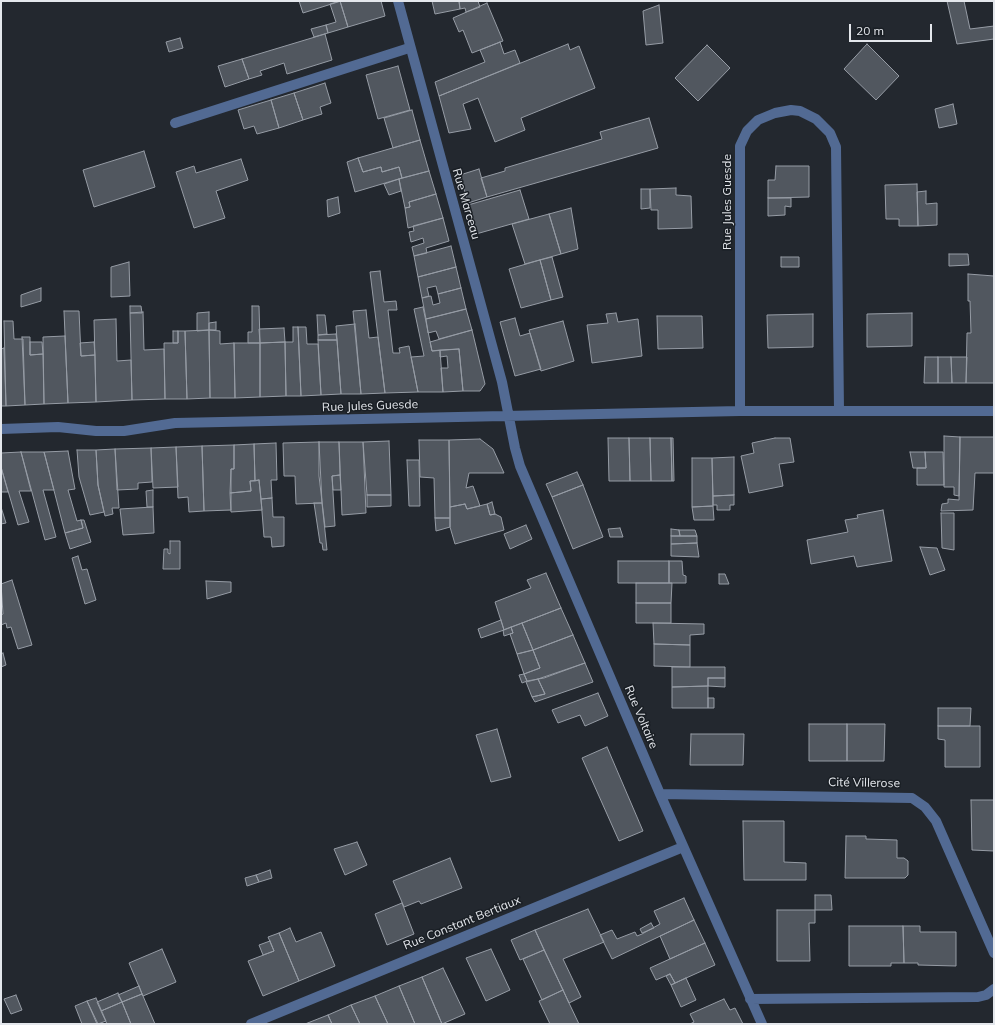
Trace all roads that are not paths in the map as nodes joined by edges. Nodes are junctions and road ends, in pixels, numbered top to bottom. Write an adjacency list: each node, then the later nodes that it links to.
1 (398, 1): 2 (street, Rue Marceau)
2 (409, 48): 3 (street); 7 (street, Rue Marceau)
3 (175, 124)
4 (839, 410): 5 (street, Rue Jules Guesde); 5 (street, Rue Jules Guesde); 6 (street, Rue Jules Guesde)
5 (740, 411): 7 (street, Rue Jules Guesde)
6 (994, 412)
7 (508, 415): 8 (street, Rue Jules Guesde); 9 (street, Rue Voltaire)
8 (1, 429)
9 (660, 794): 10 (street, Rue Voltaire); 11 (street, Cité Villerose)
10 (683, 847): 13 (street, Rue Voltaire); 14 (street, Rue Constant Bertiaux)
11 (994, 954)
12 (994, 989): 13 (street)
13 (750, 999): 15 (street, Rue Voltaire)
14 (251, 1024)
15 (762, 1024)

